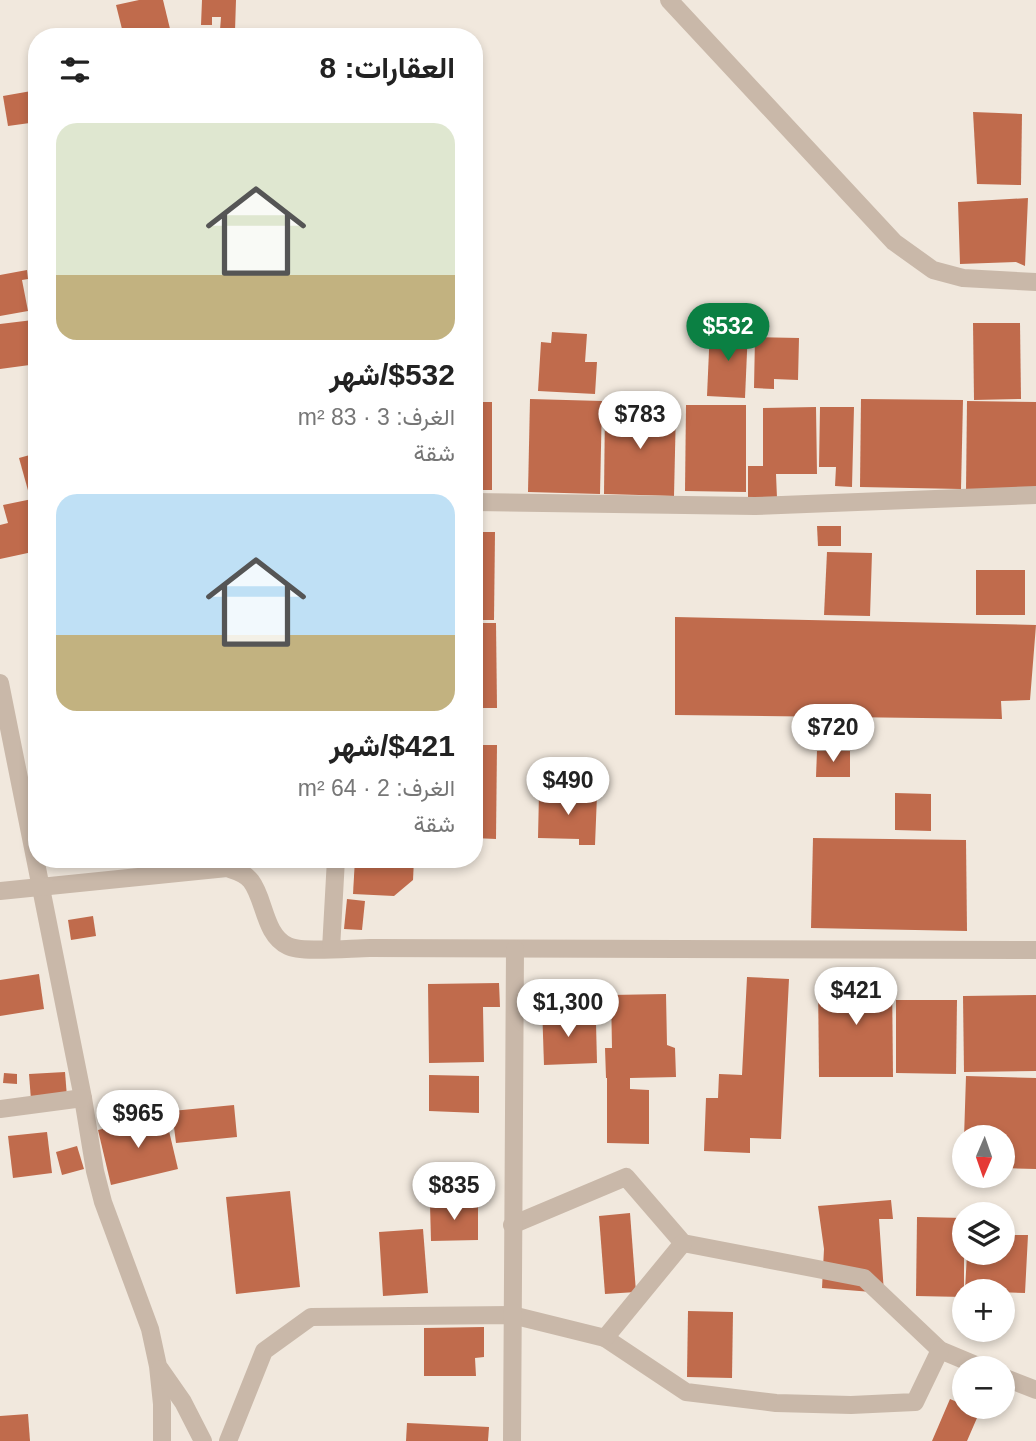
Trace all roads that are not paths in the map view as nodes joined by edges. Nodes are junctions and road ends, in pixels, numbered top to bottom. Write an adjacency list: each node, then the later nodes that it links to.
1 (669, 0): 2 (street)
2 (1036, 282)
3 (1036, 495): 4 (street)
4 (483, 502)
5 (0, 683): 6 (street)
6 (28, 825)
7 (36, 868): 9 (street)
8 (336, 868): 11 (street)
9 (40, 886): 10 (street); 11 (street); 14 (street)
10 (0, 891)
11 (331, 949): 12 (street)
12 (515, 949): 13 (street); 16 (street)
13 (1036, 950)
14 (83, 1098): 15 (street); 22 (street)
15 (0, 1110)
16 (512, 1225): 17 (street); 18 (street)
17 (683, 1243): 19 (street); 20 (street)
18 (512, 1315): 19 (street); 27 (street); 28 (street)
19 (605, 1338): 20 (street)
20 (940, 1350): 21 (street)
21 (954, 1356)
22 (158, 1366): 25 (street); 26 (street)
23 (1015, 1382): 24 (street)
24 (1036, 1390)
25 (162, 1441)
26 (203, 1441)
27 (228, 1441)
28 (512, 1441)

